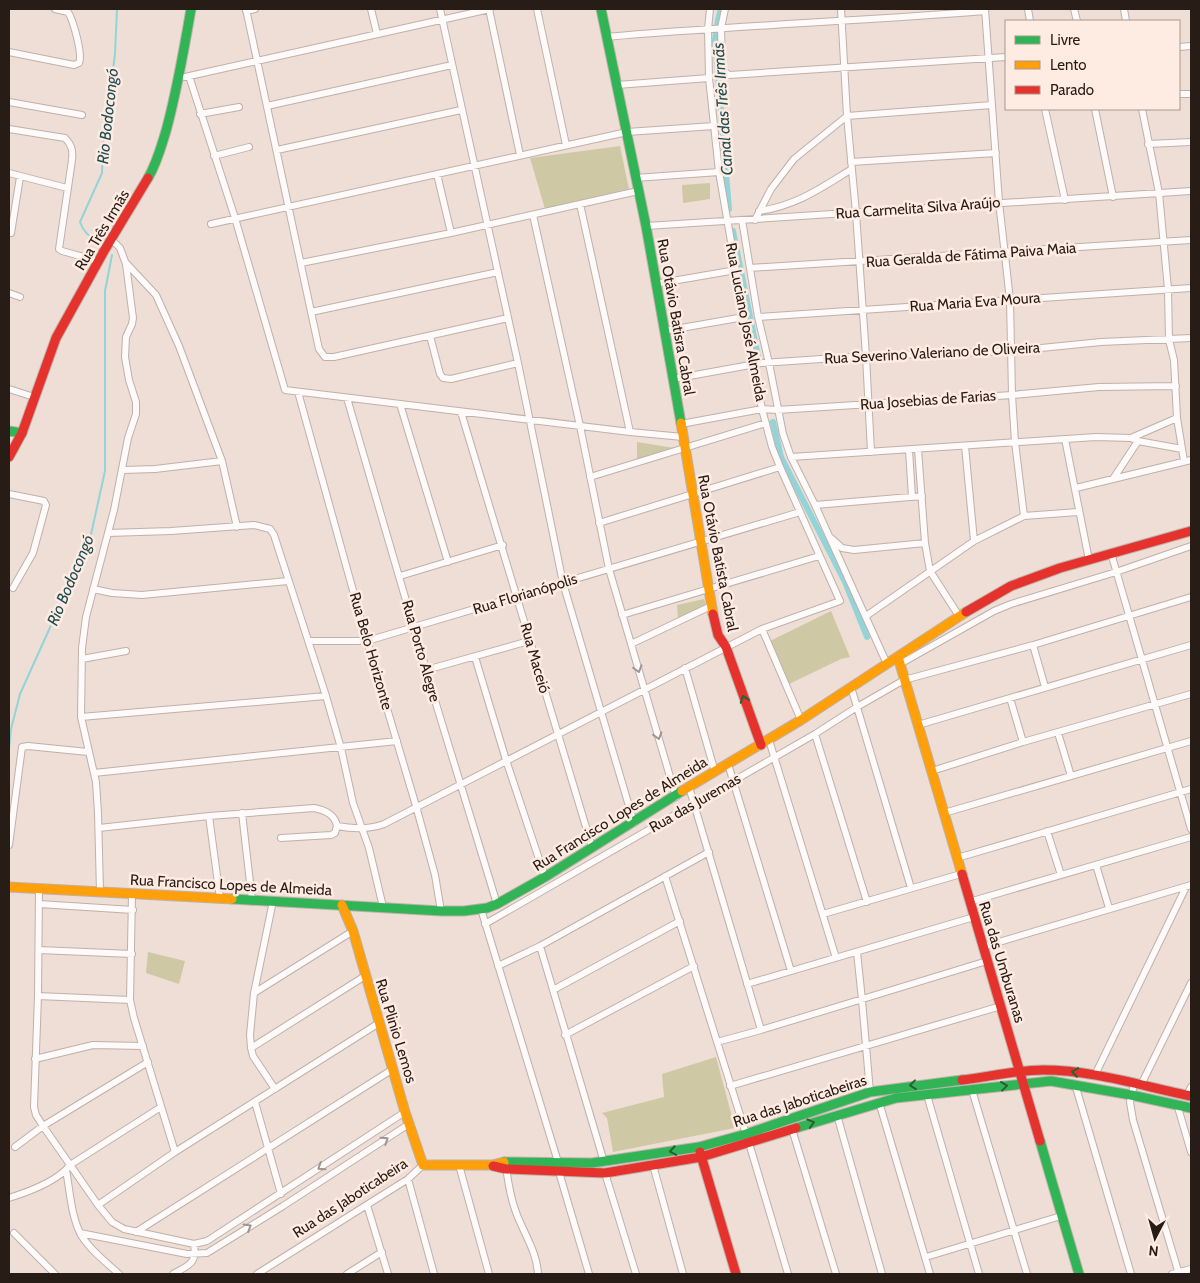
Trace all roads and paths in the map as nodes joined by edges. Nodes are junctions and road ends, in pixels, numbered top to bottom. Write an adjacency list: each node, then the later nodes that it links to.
1 (58, 9): 20 (street)
2 (191, 9): 27 (street, Rua Três Irmãs)
3 (255, 9): 12 (street)
4 (371, 9): 18 (street)
5 (440, 9): 14 (street)
6 (489, 9): 14 (street); 50 (street)
7 (537, 9): 46 (street)
8 (601, 9): 19 (street)
9 (710, 9): 17 (street, Rua Luciano José Almeida)
10 (725, 9): 16 (street)
11 (841, 9): 15 (street)
12 (246, 10): 23 (street)
13 (985, 10): 15 (street); 22 (street)
14 (442, 19): 18 (street); 24 (street)
15 (842, 21): 16 (street); 25 (street)
16 (721, 28): 17 (street); 25 (street)
17 (708, 29): 19 (street); 28 (street, Rua Luciano José Almeida)
18 (377, 34): 23 (street)
19 (606, 37): 29 (street)
20 (9, 52)
21 (1005, 57): 22 (street)
22 (988, 58): 25 (street); 31 (street)
23 (257, 60): 26 (street); 32 (street)
24 (452, 65): 32 (street); 34 (street)
25 (845, 68): 40 (street)
26 (189, 76): 27 (street); 38 (street)
27 (178, 78): 80 (street, Rua Três Irmãs)
28 (709, 78): 29 (street); 41 (street, Rua Luciano José Almeida)
29 (616, 86): 43 (street)
30 (9, 102): 39 (street)
31 (992, 105): 40 (street); 49 (street)
32 (267, 106): 48 (street)
33 (239, 107): 38 (street)
34 (461, 110): 48 (street); 52 (street)
35 (1045, 110): 64 (street)
36 (1095, 110): 63 (street)
37 (1142, 110): 45 (street)
38 (200, 114): 51 (street)
39 (82, 115)
40 (847, 116): 53 (street); 68 (street)
41 (714, 126): 43 (street); 54 (street, Rua Luciano José Almeida)
42 (9, 129): 59 (street)
43 (627, 132): 46 (street); 58 (street)
44 (1191, 142): 45 (street)
45 (1148, 144): 62 (street)
46 (566, 145): 50 (street)
47 (249, 147): 51 (street)
48 (277, 150): 67 (street)
49 (996, 153): 53 (street); 65 (street)
50 (520, 154): 52 (street)
51 (214, 156): 71 (street)
52 (473, 166): 56 (street); 76 (street)
53 (852, 166): 68 (street); 69 (street)
54 (719, 172): 58 (street); 74 (street, Rua Luciano José Almeida)
55 (9, 174): 57 (street)
56 (437, 174): 67 (street); 78 (street)
57 (20, 177): 59 (street); 79 (street)
58 (636, 178): 60 (street)
59 (67, 188): 84 (street)
60 (638, 191): 66 (street); 77 (street, Rua Otávio Batisra Cabral)
61 (1191, 191): 62 (street, Rua Carmelita Silva Araújo)
62 (1160, 193): 63 (street, Rua Carmelita Silva Araújo); 82 (street)
63 (1113, 197): 64 (street, Rua Carmelita Silva Araújo)
64 (1064, 200): 65 (street, Rua Carmelita Silva Araújo)
65 (1000, 202): 69 (street, Rua Carmelita Silva Araújo); 83 (street)
66 (580, 204): 70 (street); 129 (street)
67 (289, 205): 71 (street); 86 (street)
68 (759, 211): 73 (street)
69 (856, 213): 73 (street, Rua Carmelita Silva Araújo); 85 (street)
70 (533, 215): 76 (street); 127 (street)
71 (235, 218): 75 (street); 114 (street)
72 (742, 220): 73 (street, Rua Carmelita Silva Araújo); 74 (street, Rua Carmelita Silva Araújo); 88 (street, Rua Luciano José Almeida)
73 (755, 220)
74 (727, 221): 77 (street, Rua Carmelita Silva Araújo); 89 (street, Rua Luciano José Almeida)
75 (211, 224)
76 (486, 224): 78 (street); 90 (street)
77 (646, 226): 91 (street, Rua Otávio Batisra Cabral)
78 (451, 232): 86 (street)
79 (11, 233)
80 (111, 240): 84 (street, Rua Três Irmãs); 87 (street)
81 (1191, 240): 82 (street, Rua Geralda de Fátima Paiva Maia)
82 (1164, 242): 83 (street, Rua Geralda de Fátima Paiva Maia); 93 (street)
83 (1005, 252): 85 (street, Rua Geralda de Fátima Paiva Maia); 96 (street)
84 (98, 261): 116 (street, Rua Três Irmãs)
85 (859, 262): 88 (street, Rua Geralda de Fátima Paiva Maia); 97 (street)
86 (301, 263): 98 (street)
87 (126, 264): 144 (street); 147 (street)
88 (750, 268): 100 (street, Rua Luciano José Almeida)
89 (736, 270): 91 (street); 99 (street, Rua Luciano José Almeida)
90 (498, 272): 98 (street); 101 (street)
91 (655, 284): 102 (street, Rua Otávio Batisra Cabral)
92 (1191, 288): 93 (street, Rua Maria Eva Moura)
93 (1168, 289): 96 (street, Rua Maria Eva Moura); 105 (street)
94 (9, 293): 95 (street)
95 (20, 296)
96 (1010, 300): 97 (street, Rua Maria Eva Moura); 106 (street)
97 (862, 310): 100 (street, Rua Maria Eva Moura); 107 (street)
98 (312, 312): 103 (street)
99 (744, 317): 102 (street); 110 (street, Rua Luciano José Almeida)
100 (758, 317): 108 (street, Rua Luciano José Almeida)
101 (508, 318): 103 (street); 109 (street)
102 (664, 331): 111 (street, Rua Otávio Batisra Cabral)
103 (430, 336): 109 (street)
104 (1191, 338): 105 (street, Rua Severino Valeriano de Oliveira)
105 (1169, 340): 106 (street, Rua Severino Valeriano de Oliveira); 112 (street)
106 (1011, 351): 107 (street, Rua Severino Valeriano de Oliveira); 115 (street)
107 (866, 356): 108 (street, Rua Severino Valeriano de Oliveira); 119 (street)
108 (769, 363): 110 (street, Rua Severino Valeriano de Oliveira); 121 (street, Rua Luciano José Almeida)
109 (518, 364): 124 (street)
110 (754, 364): 111 (street, Rua Severino Valeriano de Oliveira); 120 (street, Rua Luciano José Almeida)
111 (673, 379): 126 (street, Rua Otávio Batisra Cabral)
112 (1176, 386): 115 (street, Rua Josebias de Farias); 123 (street)
113 (9, 389): 116 (street)
114 (298, 392): 117 (street); 194 (street, Rua Belo Horizonte)
115 (1012, 395): 119 (street, Rua Josebias de Farias); 135 (street)
116 (34, 397): 130 (street, Rua Três Irmãs)
117 (347, 398): 118 (street); 176 (street, Rua Porto Alegre)
118 (400, 404): 122 (street); 172 (street)
119 (868, 404): 121 (street, Rua Josebias de Farias); 141 (street)
120 (762, 409): 121 (street, Rua Josebias de Farias); 125 (street, Rua Luciano José Almeida); 126 (street, Rua Josebias de Farias)
121 (777, 410): 142 (street, Rua Luciano José Almeida)
122 (461, 412): 124 (street); 167 (street, Rua Maceió)
123 (1177, 418): 132 (street); 139 (street)
124 (529, 420): 127 (street); 178 (street)
125 (766, 423): 137 (street); 146 (street, Rua Luciano José Almeida)
126 (681, 424): 131 (street, Rua Otávio Batisra Cabral)
127 (580, 426): 129 (street); 148 (street)
128 (9, 431): 130 (street)
129 (630, 432): 131 (street)
130 (22, 434): 143 (street, Rua Três Irmãs)
131 (683, 437): 137 (street, Rua Otávio Batisra Cabral)
132 (1131, 438): 133 (street); 134 (street)
133 (1065, 439): 135 (street); 150 (street)
134 (1138, 441): 139 (street); 149 (street)
135 (1015, 442): 136 (street); 158 (street)
136 (965, 446): 138 (street); 164 (street)
137 (685, 448): 148 (street); 152 (street, Rua Otávio Batista Cabral)
138 (918, 449): 140 (street); 153 (street)
139 (1182, 449): 145 (street)
140 (910, 450): 141 (street); 154 (street)
141 (871, 452): 142 (street)
142 (791, 456): 155 (street, Rua Luciano José Almeida)
143 (9, 457)
144 (222, 461): 147 (street); 160 (street)
145 (1188, 461): 149 (street)
146 (780, 466): 152 (street); 156 (street, Rua Luciano José Almeida)
147 (122, 470): 162 (street)
148 (590, 477): 159 (street)
149 (1113, 479): 150 (street)
150 (1076, 488): 157 (street)
151 (9, 494): 179 (street)
152 (693, 494): 159 (street); 165 (street, Rua Otávio Batista Cabral)
153 (922, 496): 154 (street); 166 (street)
154 (912, 497): 155 (street)
155 (815, 505): 163 (street, Rua Luciano José Almeida)
156 (800, 512): 165 (street, Rua Florianópolis); 170 (street, Rua Luciano José Almeida)
157 (1078, 512): 158 (street); 171 (street)
158 (1024, 516): 164 (street)
159 (599, 523): 173 (street)
160 (237, 527): 162 (street); 177 (street)
161 (1191, 530): 169 (street, Rua Francisco Lopes de Almeida)
162 (108, 533): 180 (street)
163 (829, 536): 166 (street); 188 (street, Rua Luciano José Almeida)
164 (974, 541): 174 (street)
165 (701, 542): 173 (street, Rua Florianópolis); 181 (street, Rua Otávio Batista Cabral)
166 (925, 544): 174 (street)
167 (502, 545): 172 (street); 182 (street, Rua Maceió)
168 (1191, 546): 175 (street)
169 (1111, 553): 171 (street, Rua Francisco Lopes de Almeida); 175 (street)
170 (819, 556): 181 (street); 192 (street, Rua Luciano José Almeida)
171 (1089, 560): 185 (street, Rua Francisco Lopes de Almeida)
172 (448, 562): 176 (street)
173 (609, 569): 178 (street, Rua Florianópolis); 186 (street)
174 (930, 571): 188 (street); 189 (street)
175 (1116, 572): 187 (street); 190 (street)
176 (400, 576): 191 (street, Rua Porto Alegre)
177 (288, 581): 180 (street); 193 (street)
178 (563, 583): 182 (street, Rua Florianópolis); 217 (street)
179 (13, 588)
180 (93, 589): 202 (street)
181 (708, 590): 184 (street, Rua Otávio Batista Cabral); 186 (street)
182 (517, 597): 191 (street, Rua Florianópolis); 195 (street, Rua Maceió)
183 (1191, 597): 187 (street, Rua das Juremas)
184 (711, 606): 196 (street); 199 (street, Rua Otávio Batista Cabral)
185 (970, 608): 189 (street, Rua Francisco Lopes de Almeida); 190 (street)
186 (622, 615): 196 (street)
187 (1130, 615): 197 (street, Rua das Juremas); 204 (street)
188 (866, 616): 205 (street, Rua Luciano José Almeida)
189 (959, 616): 203 (street, Rua Francisco Lopes de Almeida)
190 (974, 623): 203 (street)
191 (414, 626): 194 (street, Rua Florianópolis); 207 (street, Rua Porto Alegre)
192 (762, 629): 199 (street); 219 (street)
193 (309, 641): 194 (street, Rua Florianópolis); 213 (street)
194 (367, 641): 224 (street, Rua Belo Horizonte)
195 (529, 641): 201 (street); 223 (street, Rua Maceió)
196 (630, 644): 211 (street, one-way to 211)
197 (1032, 645): 208 (street, Rua das Juremas); 209 (street)
198 (1191, 645): 204 (street)
199 (726, 648): 206 (street); 226 (street, Rua Otávio Batista Cabral, one-way to 199)
200 (126, 650): 202 (street)
201 (475, 656): 207 (street); 232 (street)
202 (82, 659): 218 (street)
203 (899, 660): 205 (street, Rua Francisco Lopes de Almeida); 208 (street, Rua das Umburanas)
204 (1142, 660): 209 (street); 215 (street)
205 (887, 664): 210 (street, Rua Francisco Lopes de Almeida)
206 (685, 668): 211 (street); 235 (street)
207 (426, 670): 239 (street, Rua Porto Alegre)
208 (904, 680): 216 (street, Rua das Juremas); 220 (street, Rua das Umburanas)
209 (1045, 687): 214 (street)
210 (851, 688): 216 (street); 219 (street, Rua Francisco Lopes de Almeida)
211 (644, 689): 217 (street); 243 (street, one-way to 243)
212 (1191, 694): 215 (street)
213 (326, 696): 218 (street); 228 (street)
214 (1010, 698): 220 (street); 227 (street)
215 (1156, 704): 221 (street); 229 (street)
216 (857, 707): 222 (street, Rua das Juremas); 269 (street)
217 (600, 712): 223 (street); 249 (street)
218 (81, 717): 230 (street)
219 (801, 720): 226 (street, Rua Francisco Lopes de Almeida)
220 (918, 725): 234 (street, Rua das Umburanas)
221 (1058, 733): 227 (street); 237 (street)
222 (816, 734): 231 (street, Rua das Juremas); 275 (street)
223 (558, 735): 232 (street); 258 (street, Rua Maceió)
224 (397, 741): 228 (street); 245 (street, Rua Belo Horizonte)
225 (1191, 741): 229 (street)
226 (765, 742): 231 (street); 233 (street, Rua Francisco Lopes de Almeida)
227 (1023, 742): 234 (street)
228 (341, 748): 236 (street); 252 (street)
229 (1167, 748): 237 (street); 242 (street)
230 (88, 752): 236 (street); 257 (street)
231 (775, 758): 238 (street, Rua das Juremas); 285 (street)
232 (506, 760): 239 (street); 265 (street)
233 (728, 764): 235 (street, Rua Francisco Lopes de Almeida); 238 (street)
234 (932, 771): 247 (street, Rua das Umburanas)
235 (715, 772): 240 (street, Rua Francisco Lopes de Almeida)
236 (94, 773): 251 (street)
237 (1071, 776): 247 (street)
238 (734, 780): 244 (street, Rua das Juremas); 299 (street)
239 (460, 784): 245 (street); 278 (street, Rua Porto Alegre)
240 (689, 787): 243 (street, Rua Francisco Lopes de Almeida); 244 (street)
241 (1191, 789): 242 (street)
242 (1181, 792): 253 (street); 254 (street)
243 (676, 797): 249 (street, Rua Francisco Lopes de Almeida)
244 (694, 804): 259 (street); 288 (street, Rua das Juremas)
245 (416, 806): 252 (street); 284 (street, Rua Belo Horizonte)
246 (242, 813): 248 (street); 250 (street); 273 (street)
247 (944, 813): 260 (street, Rua das Umburanas)
248 (208, 816): 251 (street); 272 (street)
249 (634, 823): 258 (street, Rua Francisco Lopes de Almeida)
250 (337, 826): 252 (street); 256 (street)
251 (99, 828): 270 (street)
252 (362, 829): 280 (street)
253 (1191, 829)
254 (1047, 831): 260 (street); 263 (street)
255 (1191, 837): 261 (street)
256 (281, 838)
257 (9, 845)
258 (592, 847): 265 (street, Rua Francisco Lopes de Almeida)
259 (709, 852): 264 (street); 302 (street)
260 (957, 858): 262 (street, Rua das Umburanas)
261 (1096, 865): 263 (street); 281 (street)
262 (962, 874): 269 (street); 276 (street, Rua das Umburanas)
263 (1061, 875): 276 (street)
264 (665, 876): 287 (street); 290 (street)
265 (545, 877): 278 (street, Rua Francisco Lopes de Almeida)
266 (1189, 886): 281 (street); 320 (street)
267 (9, 887): 268 (street, Rua Francisco Lopes de Almeida)
268 (39, 888): 270 (street, Rua Francisco Lopes de Almeida); 277 (street)
269 (911, 888): 275 (street)
270 (100, 892): 271 (street, Rua Francisco Lopes de Almeida)
271 (132, 894): 272 (street, Rua Francisco Lopes de Almeida); 283 (street)
272 (220, 898): 273 (street, Rua Francisco Lopes de Almeida)
273 (252, 900): 274 (street, Rua Francisco Lopes de Almeida)
274 (273, 901): 279 (street, Rua Francisco Lopes de Almeida); 304 (street)
275 (867, 902): 285 (street)
276 (969, 902): 286 (street, Rua das Umburanas)
277 (39, 904): 283 (street); 292 (street)
278 (497, 904): 282 (street, Rua Francisco Lopes de Almeida)
279 (342, 905): 280 (street, Rua Francisco Lopes de Almeida); 289 (street, Rua Plinio Lemos)
280 (383, 907): 284 (street, Rua Francisco Lopes de Almeida)
281 (1110, 908): 291 (street)
282 (481, 909): 284 (street, Rua Francisco Lopes de Almeida); 288 (street)
283 (133, 910): 294 (street)
284 (441, 911)
285 (823, 914): 295 (street)
286 (974, 917): 291 (street, Rua das Umburanas); 293 (street)
287 (680, 921): 298 (street); 303 (street)
288 (485, 924): 297 (street)
289 (352, 931): 300 (street, Rua Plinio Lemos); 304 (street)
290 (540, 946): 297 (street); 303 (street)
291 (982, 947): 296 (street, Rua das Umburanas)
292 (39, 950): 294 (street); 305 (street)
293 (857, 952): 295 (street); 307 (street)
294 (132, 954): 306 (street)
295 (836, 958): 299 (street)
296 (987, 961): 307 (street); 308 (street, Rua das Umburanas)
297 (498, 966): 348 (street)
298 (694, 966): 311 (street); 312 (street)
299 (791, 971): 302 (street)
300 (365, 976): 309 (street, Rua Plinio Lemos); 315 (street)
301 (1191, 983): 323 (street)
302 (747, 984): 310 (street)
303 (553, 990): 311 (street)
304 (254, 993): 315 (street)
305 (38, 996): 306 (street); 316 (street)
306 (130, 1000): 313 (street)
307 (862, 1000): 310 (street); 314 (street)
308 (1001, 1006): 314 (street); 319 (street, Rua das Umburanas)
309 (379, 1023): 318 (street, Rua Plinio Lemos); 325 (street)
310 (761, 1030): 312 (street)
311 (565, 1035): 349 (street)
312 (717, 1042): 324 (street)
313 (142, 1046): 316 (street); 317 (street)
314 (866, 1047): 324 (street); 327 (street)
315 (251, 1048): 325 (street)
316 (35, 1059): 339 (street)
317 (148, 1062): 334 (street); 339 (street)
318 (392, 1069): 336 (street, Rua Plinio Lemos); 344 (street)
319 (1020, 1072): 320 (street, Rua das Jaboticabeiras, one-way to 319); 321 (street, Rua das Umburanas); 327 (street, Rua das Jaboticabeiras, one-way to 327)
320 (1095, 1075): 323 (street, Rua das Jaboticabeiras)
321 (1024, 1084): 322 (street, Rua das Jaboticabeiras); 326 (street, Rua das Jaboticabeiras, one-way to 321); 362 (street, Rua das Umburanas)
322 (1075, 1084): 330 (street, Rua das Jaboticabeiras); 393 (street)
323 (1137, 1085): 328 (street, Rua das Jaboticabeiras); 330 (street)
324 (730, 1086): 341 (street)
325 (275, 1089): 331 (street)
326 (972, 1090): 329 (street, Rua das Jaboticabeiras); 363 (street)
327 (870, 1092): 341 (street, Rua das Jaboticabeiras)
328 (1190, 1092)
329 (927, 1095): 332 (street, Rua das Jaboticabeiras); 368 (street)
330 (1132, 1095): 333 (street, Rua das Jaboticabeiras); 394 (street)
331 (254, 1102): 344 (street); 345 (street)
332 (879, 1102): 337 (street, Rua das Jaboticabeiras); 371 (street)
333 (1177, 1104): 335 (street, Rua das Jaboticabeiras); 346 (street)
334 (162, 1107): 345 (street); 354 (street)
335 (1191, 1108)
336 (406, 1112): 338 (street, Rua Plinio Lemos); 358 (street, one-way to 358)
337 (837, 1115): 340 (street, Rua das Jaboticabeiras, one-way to 337); 388 (street)
338 (409, 1124): 350 (street, Rua Plinio Lemos); 370 (street, one-way to 338)
339 (43, 1126): 342 (street); 354 (street)
340 (792, 1129): 341 (street, Rua das Jaboticabeiras); 387 (street)
341 (747, 1138): 343 (street, Rua das Jaboticabeiras); 347 (street, Rua das Jaboticabeiras); 386 (street)
342 (15, 1147)
343 (699, 1147): 347 (street); 349 (street, Rua das Jaboticabeiras, one-way to 349)
344 (268, 1148): 358 (street); 364 (street)
345 (175, 1152): 360 (street)
346 (1191, 1152)
347 (702, 1157): 352 (street, Rua das Jaboticabeiras); 385 (street)
348 (558, 1162): 349 (street, Rua das Jaboticabeiras); 353 (street, Rua das Jaboticabeiras)
349 (604, 1162)
350 (423, 1165): 351 (street, Rua das Jaboticabeira); 357 (street, Rua das Jaboticabeira)
351 (459, 1165): 353 (street, Rua das Jaboticabeira); 380 (street)
352 (654, 1165): 356 (street, Rua das Jaboticabeiras); 384 (street)
353 (506, 1166): 355 (street, Rua das Jaboticabeiras); 381 (street)
354 (68, 1168): 359 (street); 360 (street); 366 (street)
355 (559, 1172): 356 (street, Rua das Jaboticabeiras); 382 (street)
356 (605, 1173): 383 (street)
357 (408, 1179): 361 (street, Rua das Jaboticabeira); 379 (street)
358 (280, 1194): 367 (street)
359 (9, 1198)
360 (98, 1205): 364 (street)
361 (367, 1205): 369 (street); 376 (street, Rua das Jaboticabeira)
362 (1061, 1216): 363 (street); 392 (street, Rua das Umburanas)
363 (1014, 1230): 368 (street); 391 (street)
364 (136, 1232): 367 (street)
365 (14, 1233): 373 (street)
366 (80, 1233): 370 (street); 374 (street)
367 (194, 1244): 370 (street)
368 (969, 1244): 371 (street); 390 (street)
369 (382, 1252): 377 (street); 378 (street)
370 (196, 1254): 375 (street)
371 (926, 1257): 389 (street)
372 (1191, 1269): 394 (street)
373 (55, 1274)
374 (119, 1274)
375 (173, 1274)
376 (257, 1274)
377 (347, 1274)
378 (388, 1274)
379 (434, 1274)
380 (489, 1274)
381 (538, 1274)
382 (589, 1274)
383 (636, 1274)
384 (684, 1274)
385 (736, 1274)
386 (788, 1274)
387 (836, 1274)
388 (882, 1274)
389 (930, 1274)
390 (978, 1274)
391 (1027, 1274)
392 (1079, 1274)
393 (1131, 1274)
394 (1177, 1274)

